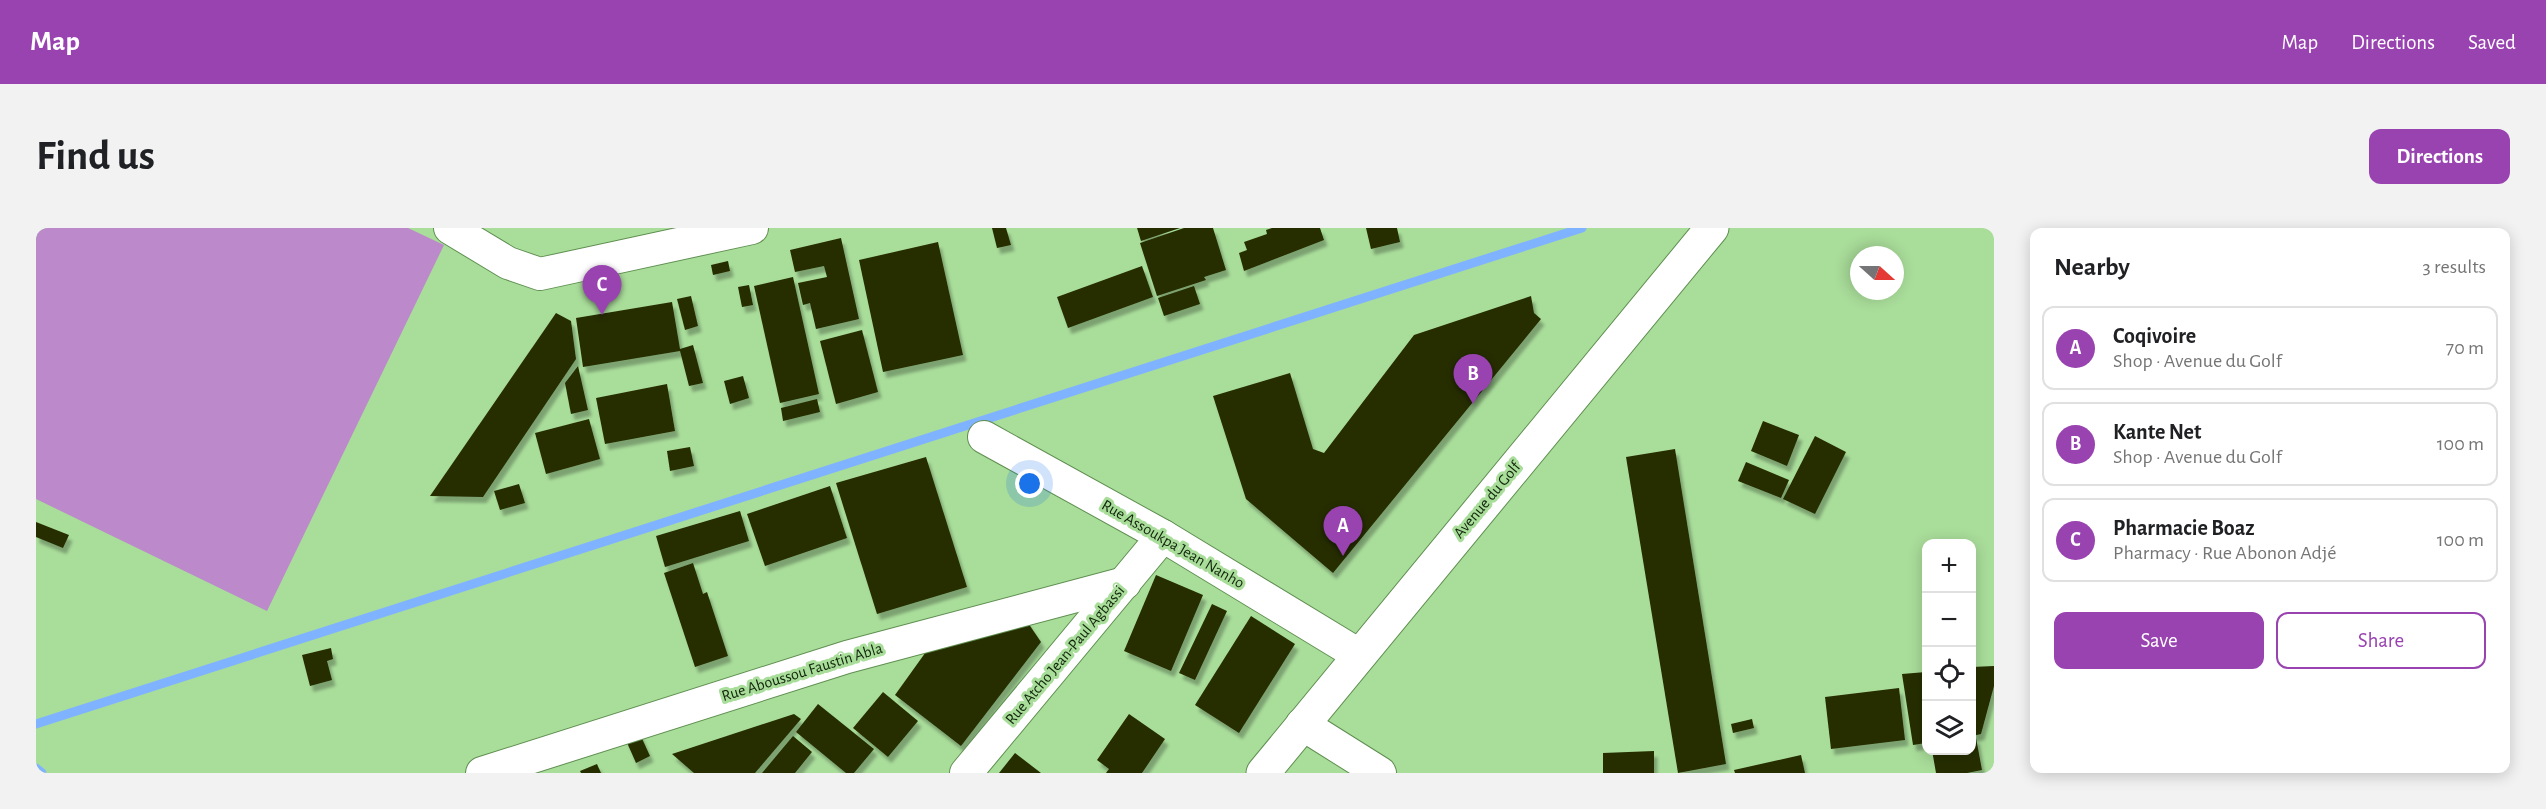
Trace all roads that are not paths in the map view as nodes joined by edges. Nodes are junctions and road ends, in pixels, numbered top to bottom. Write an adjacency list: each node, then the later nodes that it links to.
1 (450, 228): 2 (street)
2 (752, 228)
3 (1712, 228): 7 (main road, Avenue du Golf)
4 (984, 437): 5 (street, Rue Assoukpa Jean Nanho)
5 (1163, 536): 6 (street, Rue Atcho Jean-Paul Agbassi); 7 (street, Rue Assoukpa Jean Nanho)
6 (1125, 583): 9 (street, Rue Aboussou Faustin Abla); 10 (street, Rue Atcho Jean-Paul Agbassi)
7 (1359, 655): 8 (main road, Avenue du Golf)
8 (1302, 724): 11 (main road, Avenue du Golf); 12 (street)
9 (483, 773)
10 (966, 773)
11 (1263, 773)
12 (1380, 773)

